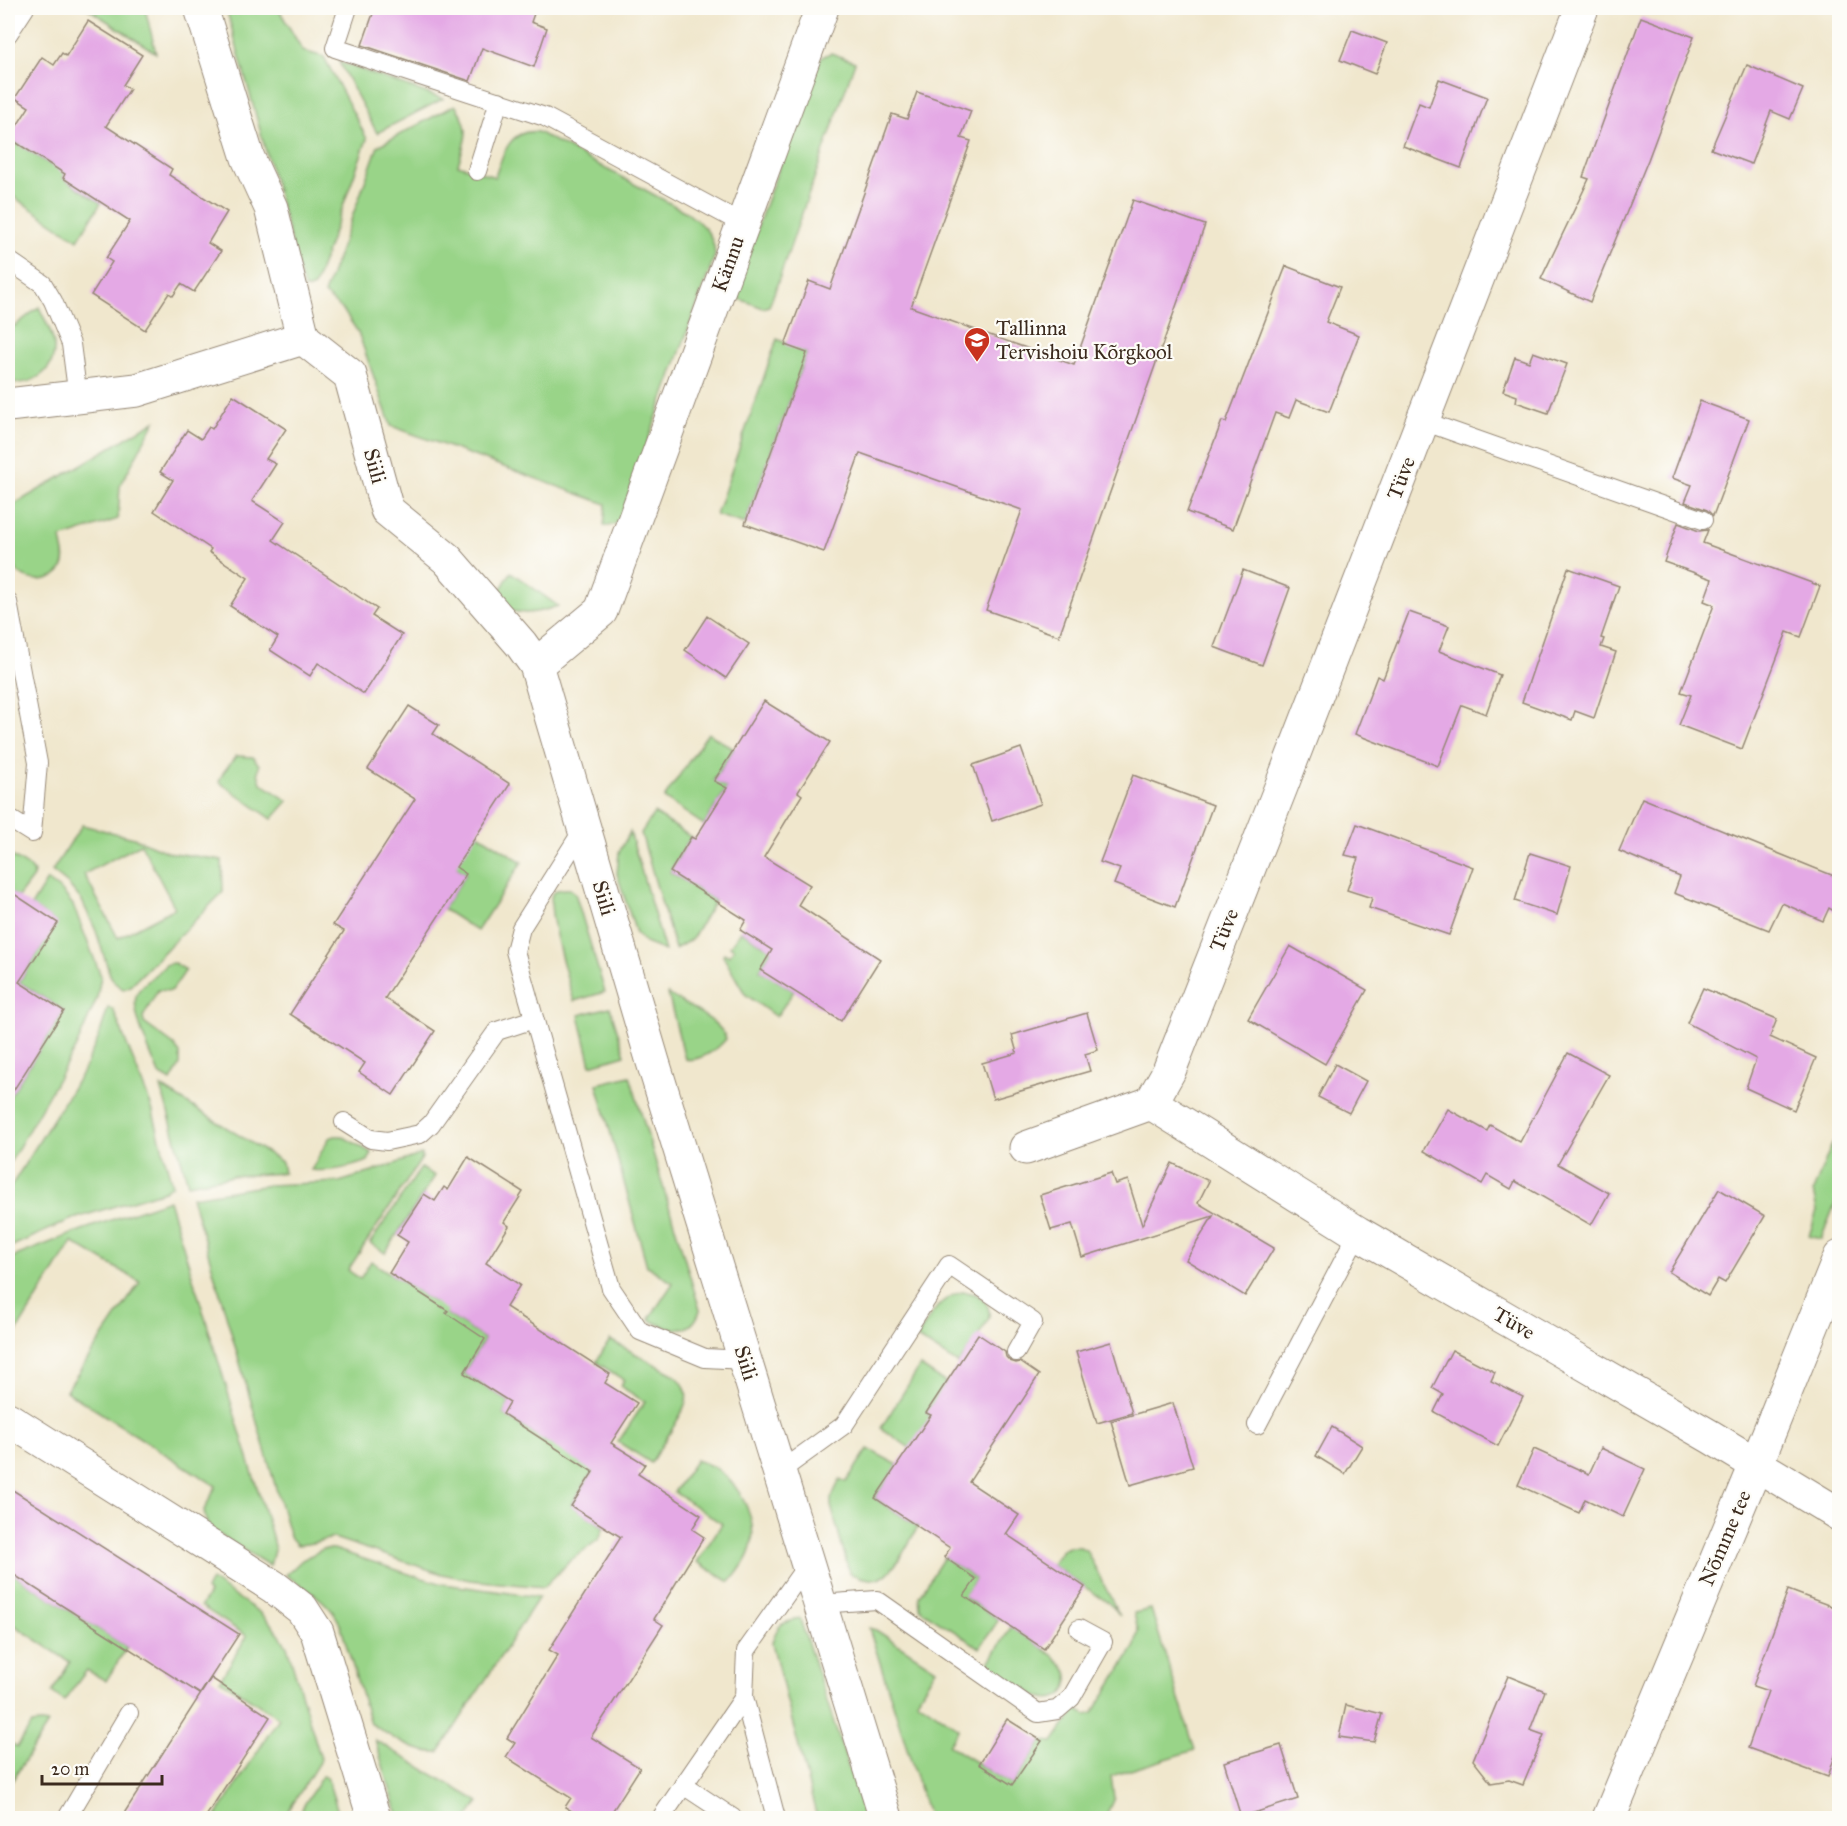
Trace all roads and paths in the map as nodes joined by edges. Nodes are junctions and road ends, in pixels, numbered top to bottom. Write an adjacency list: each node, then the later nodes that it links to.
1 (25, 8): 6 (lane)
2 (201, 8): 11 (street)
3 (348, 8): 7 (lane)
4 (822, 8): 9 (street, Kännu)
5 (1582, 8): 14 (street, Tüve)
6 (8, 34)
7 (499, 101): 8 (lane); 9 (lane)
8 (477, 171)
9 (743, 224): 17 (street, Kännu)
10 (8, 260): 12 (lane)
11 (303, 338): 12 (street); 17 (street, Siili)
12 (78, 398): 13 (street)
13 (8, 405)
14 (1423, 421): 15 (lane); 21 (street, Tüve)
15 (1703, 520)
16 (8, 602): 18 (lane)
17 (536, 665): 19 (street, Siili)
18 (8, 818)
19 (584, 828): 20 (lane); 27 (street, Siili)
20 (534, 1019): 22 (lane); 27 (lane)
21 (1151, 1103): 23 (street); 24 (street, Tüve)
22 (344, 1122)
23 (1026, 1148)
24 (1358, 1233): 29 (lane); 30 (street, Tüve)
25 (1839, 1257): 30 (street, Nõmme tee)
26 (1016, 1352): 31 (lane)
27 (746, 1360): 31 (street, Siili)
28 (8, 1419): 40 (street)
29 (1257, 1425)
30 (1756, 1465): 32 (street, Tüve); 45 (street, Nõmme tee)
31 (779, 1472): 33 (street, Siili)
32 (1839, 1515)
33 (807, 1565): 34 (street, Siili); 36 (lane)
34 (819, 1605): 35 (lane); 44 (street, Siili)
35 (1079, 1629)
36 (744, 1697): 38 (lane); 43 (lane)
37 (129, 1713): 39 (lane)
38 (683, 1785): 41 (lane); 42 (lane)
39 (67, 1818)
40 (374, 1818)
41 (661, 1818)
42 (733, 1818)
43 (776, 1818)
44 (886, 1818)
45 (1609, 1818)

